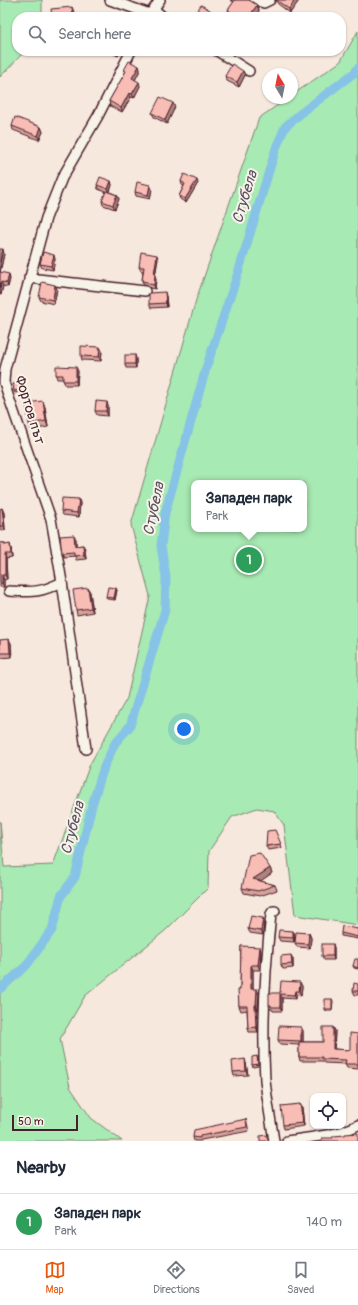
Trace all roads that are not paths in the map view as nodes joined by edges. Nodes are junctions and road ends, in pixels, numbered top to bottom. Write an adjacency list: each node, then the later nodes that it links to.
1 (110, 0): 5 (street)
2 (160, 0): 6 (street)
3 (254, 0): 4 (street)
4 (270, 0)
5 (144, 12)
6 (151, 12)
7 (128, 56): 10 (street, Фортов път)
8 (225, 56): 9 (street)
9 (249, 71)
10 (29, 278): 11 (street); 12 (street, Фортов път)
11 (145, 291)
12 (62, 582): 13 (street); 14 (street, Фортов път)
13 (9, 591)
14 (86, 749)
15 (275, 911): 17 (street)
16 (358, 1125): 18 (street)
17 (274, 1141)
18 (287, 1141)

